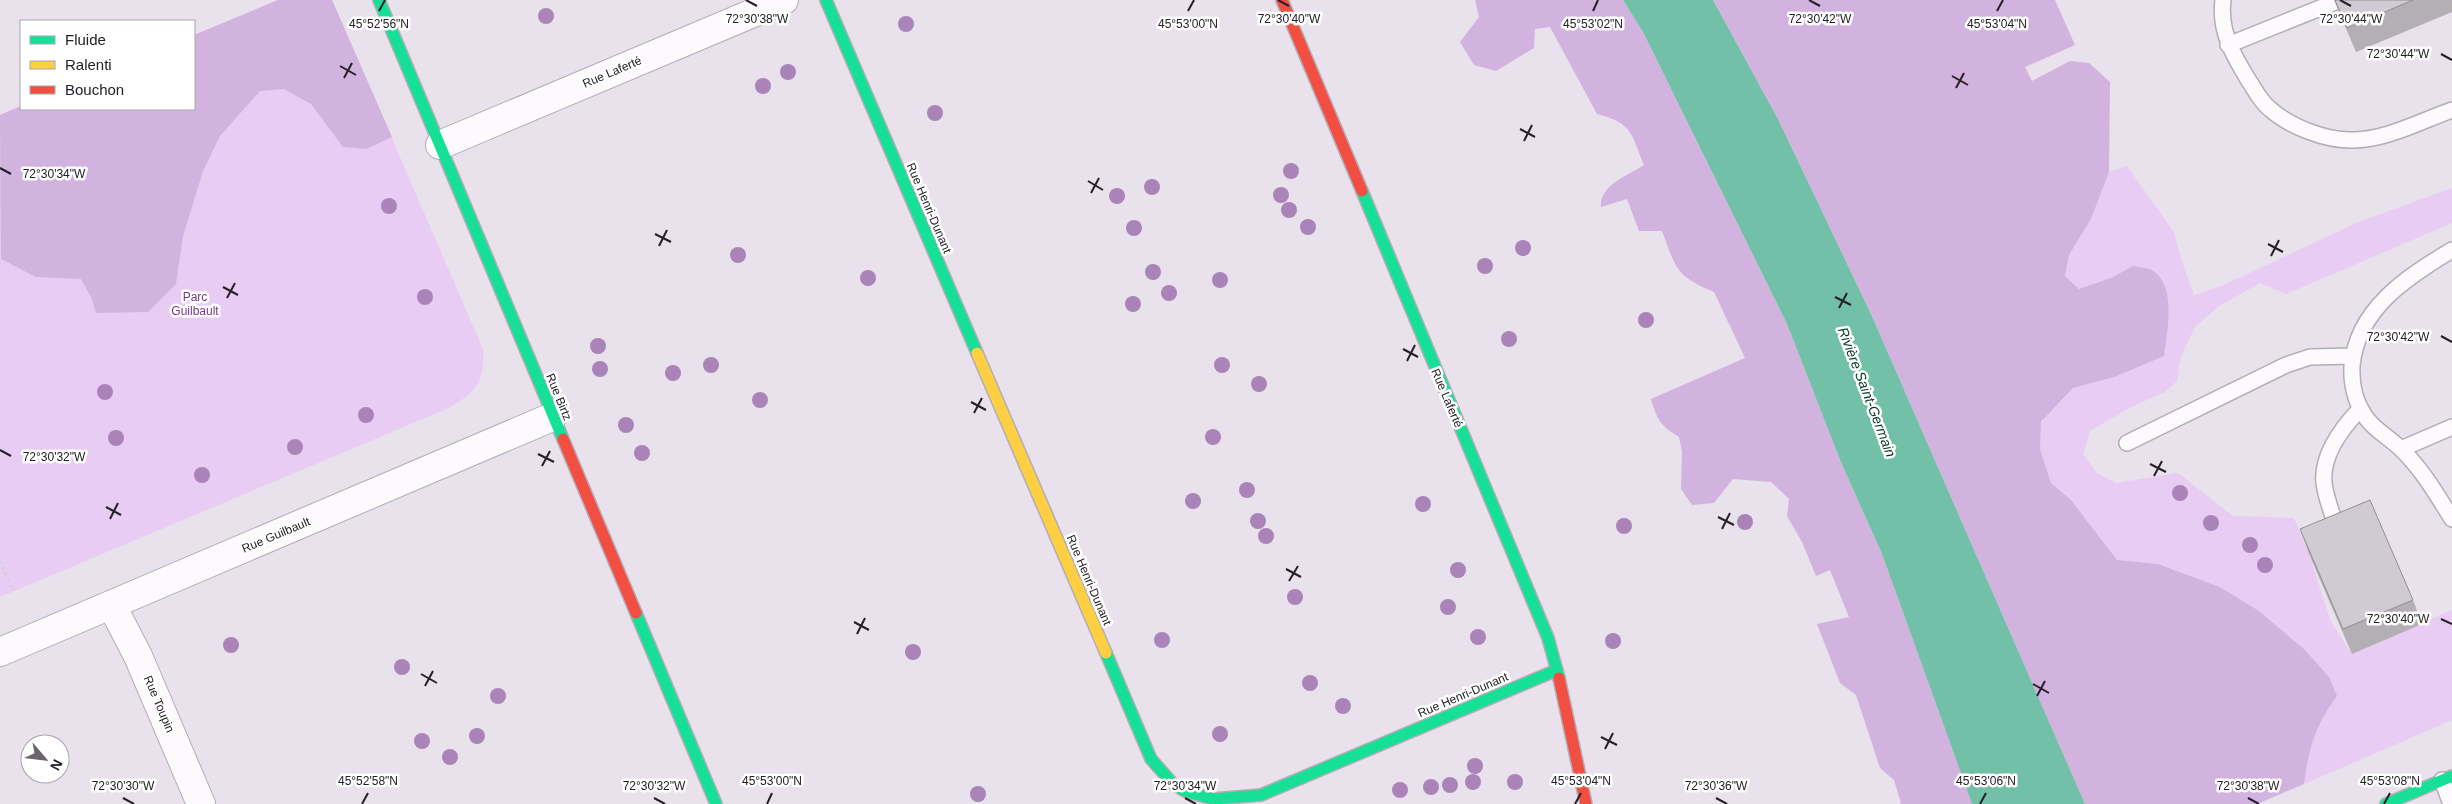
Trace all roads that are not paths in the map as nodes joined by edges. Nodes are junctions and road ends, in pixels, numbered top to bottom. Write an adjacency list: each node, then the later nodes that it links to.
1 (379, 0): 9 (street, Rue Birtz)
2 (784, 0): 9 (street, Rue Laferté)
3 (826, 0): 21 (street, Rue Henri-Dunant)
4 (1282, 0): 21 (street, Rue Laferté)
5 (2224, 0): 7 (lane)
6 (2335, 2): 7 (lane)
7 (2228, 45): 8 (lane)
8 (2452, 110)
9 (440, 145): 13 (street, Rue Birtz)
10 (2452, 250): 11 (lane)
11 (2353, 356): 12 (lane); 15 (lane)
12 (2360, 409): 16 (lane); 18 (lane)
13 (552, 417): 19 (street, Rue Guilbault); 24 (street, Rue Birtz)
14 (2452, 427): 16 (lane)
15 (2127, 443)
16 (2401, 449): 17 (lane)
17 (2451, 517)
18 (2341, 541)
19 (112, 606): 20 (street, Rue Guilbault); 23 (street, Rue Toupin)
20 (0, 652)
21 (1558, 670): 25 (street, Rue Laferté)
22 (2447, 778): 26 (street); 27 (lane)
23 (201, 804)
24 (716, 804)
25 (1586, 804)
26 (2386, 804)
27 (2451, 804)

